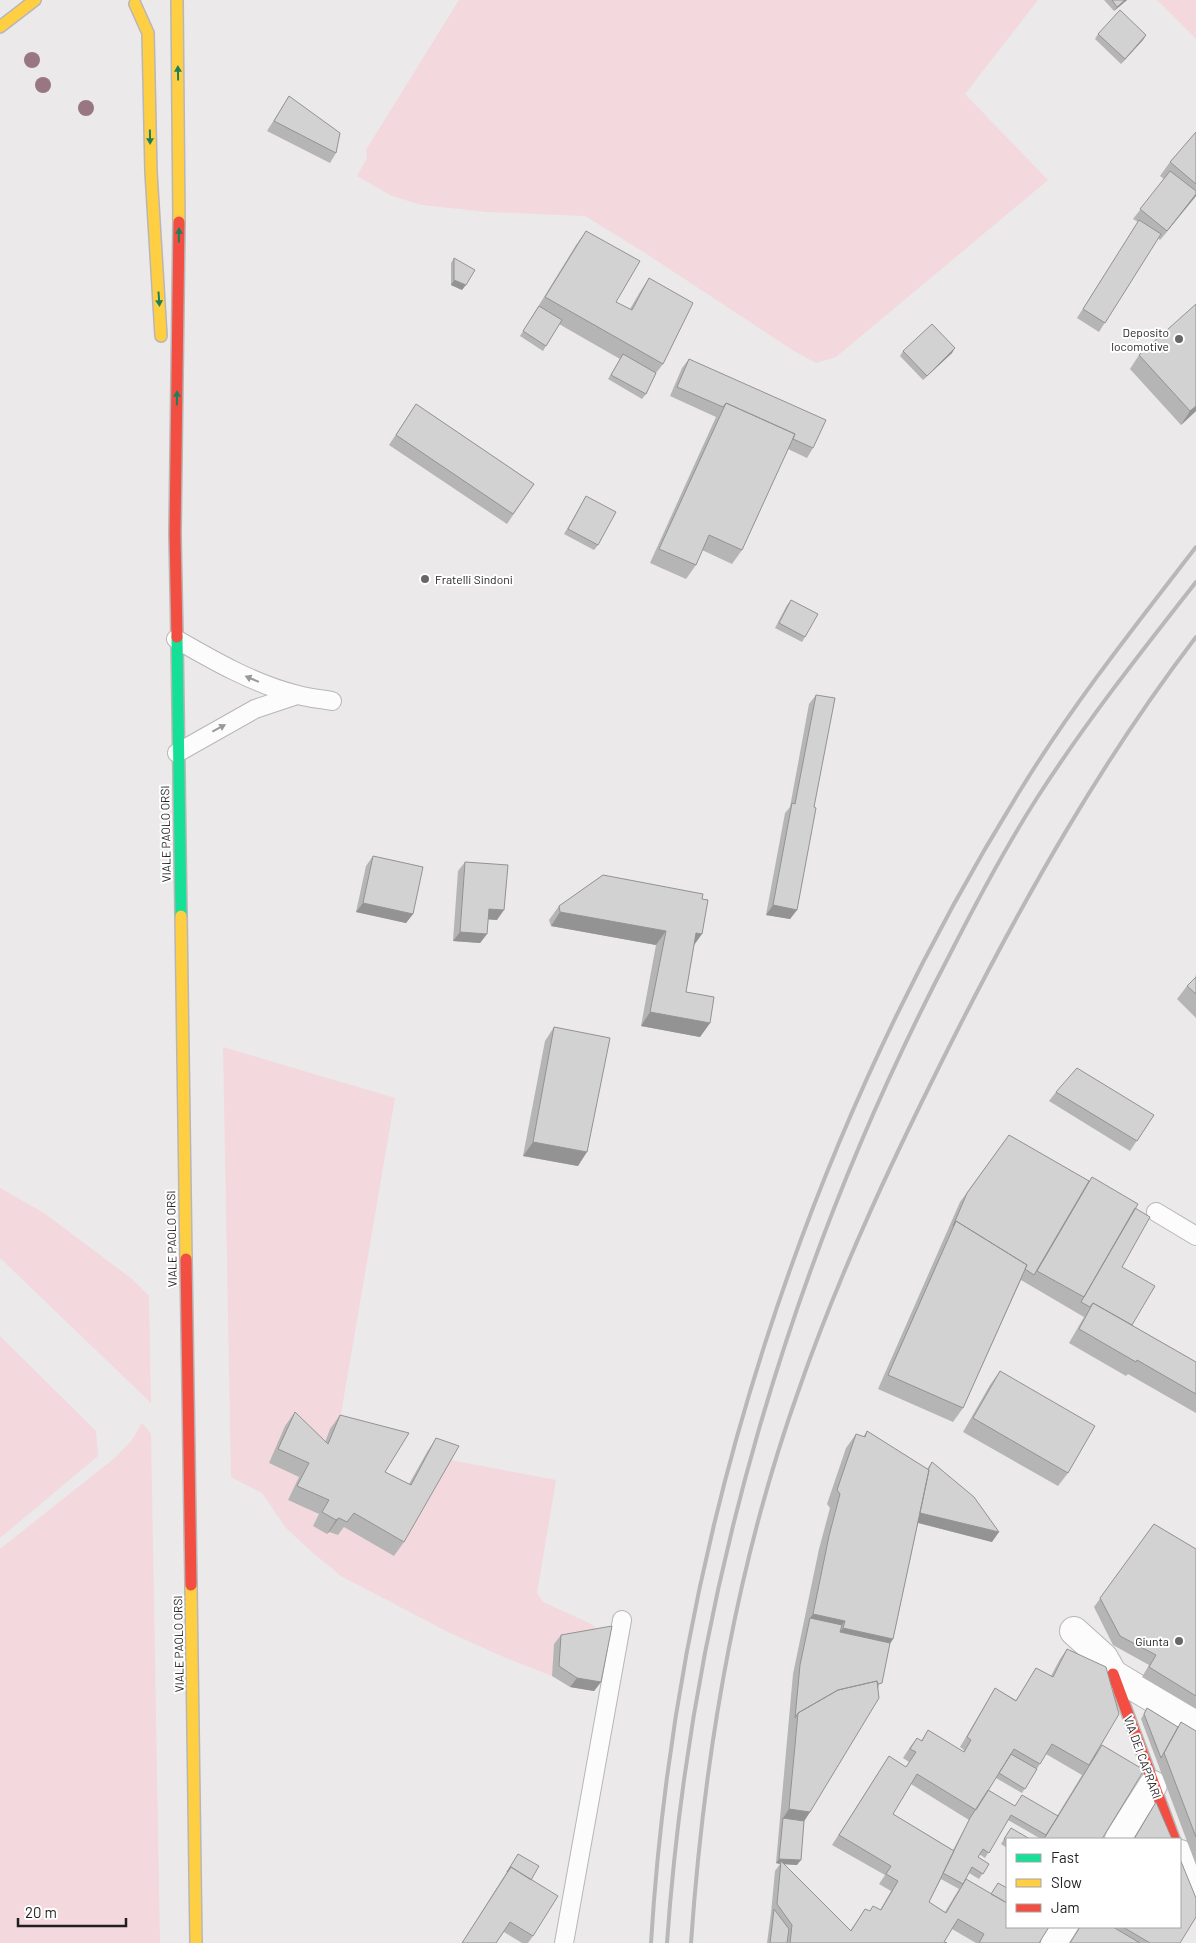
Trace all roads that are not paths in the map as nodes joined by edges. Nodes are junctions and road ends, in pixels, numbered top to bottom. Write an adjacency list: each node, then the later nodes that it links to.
1 (177, 0): 7 (main road, one-way to 1)
2 (36, 1): 4 (main road)
3 (136, 3): 5 (main road, one-way to 5)
4 (0, 27)
5 (162, 348)
6 (166, 397): 7 (main road)
7 (174, 534): 8 (main road, VIALE PAOLO ORSI)
8 (176, 639): 9 (lane, one-way to 8); 11 (main road, VIALE PAOLO ORSI)
9 (297, 696): 10 (lane); 11 (lane, one-way to 9)
10 (332, 701)
11 (177, 753): 24 (main road, VIALE PAOLO ORSI)
12 (1156, 1212): 13 (lane)
13 (1196, 1236)
14 (622, 1620): 25 (lane)
15 (1074, 1630): 16 (street)
16 (1113, 1674): 17 (street); 18 (main road, VIA DEI CAPRARI)
17 (1196, 1724)
18 (1153, 1785): 19 (street); 20 (main road, VIA DEI CAPRARI)
19 (1120, 1838)
20 (1174, 1838)
21 (1181, 1857): 22 (street)
22 (1196, 1896)
23 (1064, 1928): 26 (street)
24 (196, 1943)
25 (564, 1943)
26 (1055, 1943)

